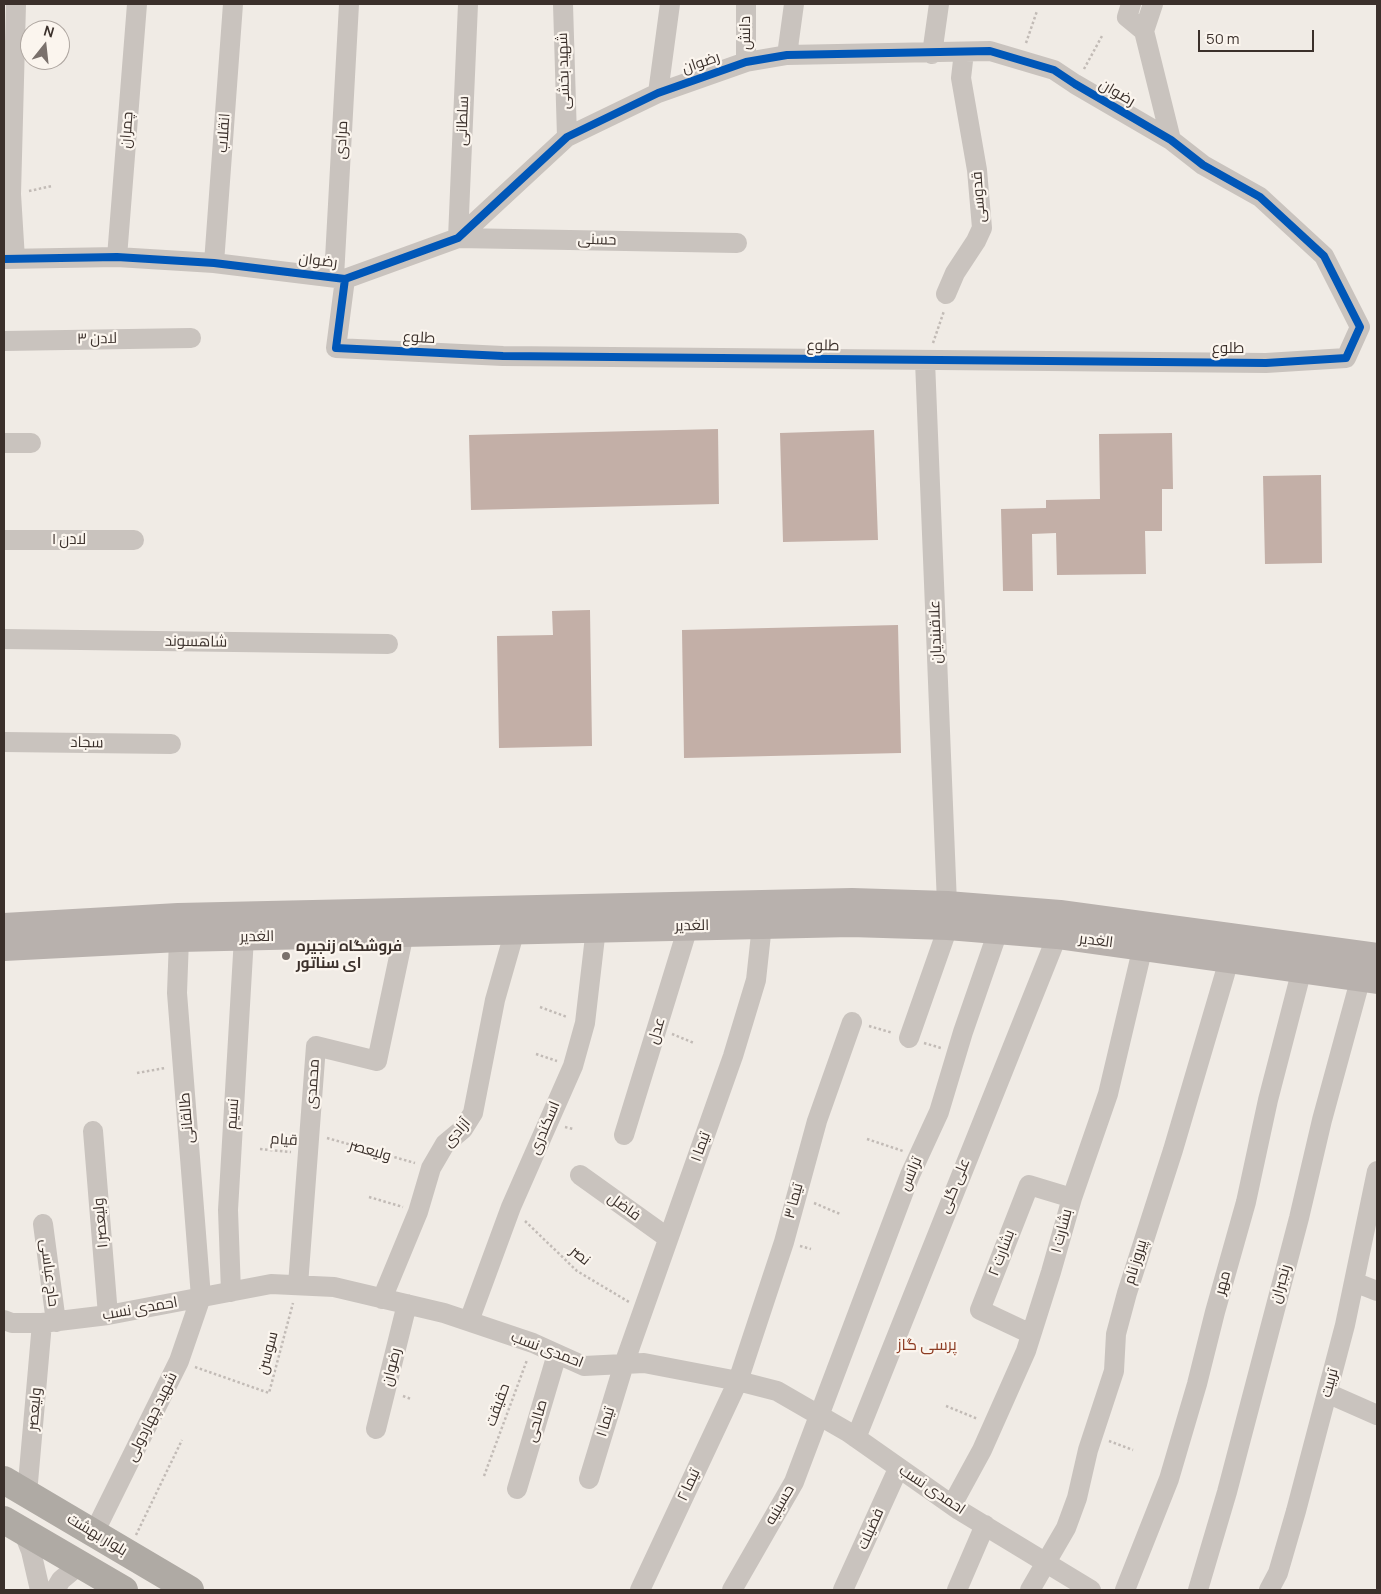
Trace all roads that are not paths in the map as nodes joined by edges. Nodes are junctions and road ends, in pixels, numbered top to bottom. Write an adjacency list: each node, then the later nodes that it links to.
1 (16, 4): 24 (street)
2 (137, 4): 23 (street, چمران)
3 (233, 4): 25 (street, انقلاب)
4 (350, 4): 26 (street, مرادی)
5 (468, 4): 21 (street, سلطانی)
6 (563, 4): 19 (street, شهید بخشی)
7 (670, 4): 18 (street)
8 (746, 4): 17 (street, دانش)
9 (794, 4): 16 (street)
10 (939, 4): 15 (street)
11 (1131, 4): 13 (street)
12 (1153, 4): 13 (street)
13 (1144, 31): 20 (street)
14 (964, 52): 15 (street, رضوان); 20 (street, رضوان); 27 (street, قدوسی)
15 (932, 54): 16 (street, رضوان)
16 (787, 55): 17 (street, رضوان)
17 (746, 62): 18 (street, رضوان)
18 (658, 93): 19 (street, رضوان)
19 (567, 138): 21 (street, رضوان)
20 (1171, 140): 28 (street, رضوان)
21 (458, 238): 22 (street, حسنی); 26 (street, رضوان)
22 (736, 243)
23 (117, 257): 24 (street, رضوان); 25 (street, رضوان)
24 (9, 259)
25 (214, 262): 26 (street, رضوان)
26 (340, 278): 31 (street, طلوع)
27 (946, 294)
28 (1360, 327): 31 (street, طلوع)
29 (191, 338): 30 (street, لادن ۳)
30 (4, 341)
31 (925, 361): 40 (street, علاقبندیان)
32 (4, 442): 33 (street)
33 (31, 443)
34 (4, 540): 35 (street, لادن ۱)
35 (134, 540)
36 (4, 639): 37 (street, شاهسوند)
37 (388, 644)
38 (4, 742): 39 (street, سجاد)
39 (171, 744)
40 (948, 915): 41 (main road, الغدیر); 42 (main road, الغدیر); 46 (main road, الغدیر); 53 (main road, الغدیر); 58 (street)
41 (762, 925): 43 (main road, الغدیر); 65 (street, تیما ۱)
42 (4, 926)
43 (688, 926): 44 (main road, الغدیر); 60 (street, عدل)
44 (596, 928): 45 (main road, الغدیر); 75 (street, اسکندری)
45 (515, 930): 47 (main road, الغدیر); 71 (street, آزادی)
46 (998, 931): 48 (main road, الغدیر); 83 (street, ترانس)
47 (404, 933): 49 (main road, الغدیر); 67 (street, محمدی)
48 (1058, 936): 51 (main road, الغدیر); 85 (street, علی گلی)
49 (244, 937): 50 (main road, الغدیر); 69 (street, نسیم)
50 (179, 939): 52 (main road, الغدیر); 70 (street, طالقانی)
51 (1143, 946): 54 (main road, الغدیر); 63 (street, بشارت ۱)
52 (4, 948)
53 (1377, 956)
54 (1229, 960): 55 (main road, الغدیر); 95 (street, پیروز نام)
55 (1302, 970): 56 (main road, الغدیر); 107 (street, مهر)
56 (1369, 979): 108 (street, رنجبران)
57 (852, 1022): 80 (street, تیما ۳)
58 (909, 1038)
59 (93, 1131): 73 (street, ولیعصر ۱)
60 (624, 1135)
61 (580, 1175): 65 (street, فاضل)
62 (1376, 1183): 66 (street, تربیت)
63 (1072, 1198): 77 (street, بشارت ۱); 77 (street, بشارت ۲)
64 (43, 1224): 76 (street, حاج عباسی)
65 (668, 1238): 79 (street, تیما ۱)
66 (1354, 1282): 68 (street); 81 (street, تربیت)
67 (298, 1286): 69 (street, احمدی نسب); 71 (street, احمدی نسب)
68 (1377, 1291)
69 (231, 1292): 70 (street, احمدی نسب)
70 (201, 1298): 73 (street, احمدی نسب); 94 (street, شهید چهاردولی)
71 (382, 1298): 72 (street, احمدی نسب)
72 (407, 1304): 75 (street, احمدی نسب); 84 (street, رضوان)
73 (108, 1316): 76 (street, احمدی نسب)
74 (4, 1320): 76 (street, احمدی نسب)
75 (469, 1321): 78 (street, احمدی نسب)
76 (49, 1323): 90 (street, ولیعصر)
77 (1031, 1334): 91 (street, بشارت ۱)
78 (557, 1354): 79 (street, احمدی نسب); 89 (street, صالحی)
79 (624, 1364): 80 (street, احمدی نسب); 87 (street, ۱ تیما)
80 (738, 1381): 83 (street, احمدی نسب); 101 (street, تیما ۲)
81 (1327, 1392): 82 (street); 109 (street, تربیت)
82 (1377, 1415)
83 (820, 1416): 85 (street, احمدی نسب); 102 (street, حسینیه)
84 (376, 1429)
85 (856, 1438): 86 (street, احمدی نسب)
86 (898, 1469): 91 (street, احمدی نسب); 103 (street, فضیلت)
87 (589, 1479)
88 (4, 1480): 90 (highway, بلوار بهشت)
89 (517, 1489)
90 (27, 1494): 94 (highway, بلوار بهشت)
91 (952, 1505): 93 (street, احمدی نسب)
92 (13, 1525): 96 (highway); 97 (street)
93 (985, 1525): 95 (street, احمدی نسب); 104 (street)
94 (94, 1533): 100 (highway, بلوار بهشت)
95 (1046, 1562): 105 (street, پیروز نام); 106 (street, احمدی نسب)
96 (82, 1566): 98 (street); 99 (highway)
97 (40, 1590)
98 (55, 1590)
99 (124, 1590)
100 (190, 1590)
101 (640, 1590)
102 (732, 1590)
103 (843, 1590)
104 (957, 1590)
105 (1030, 1590)
106 (1091, 1590)
107 (1125, 1590)
108 (1198, 1590)
109 (1269, 1590)

